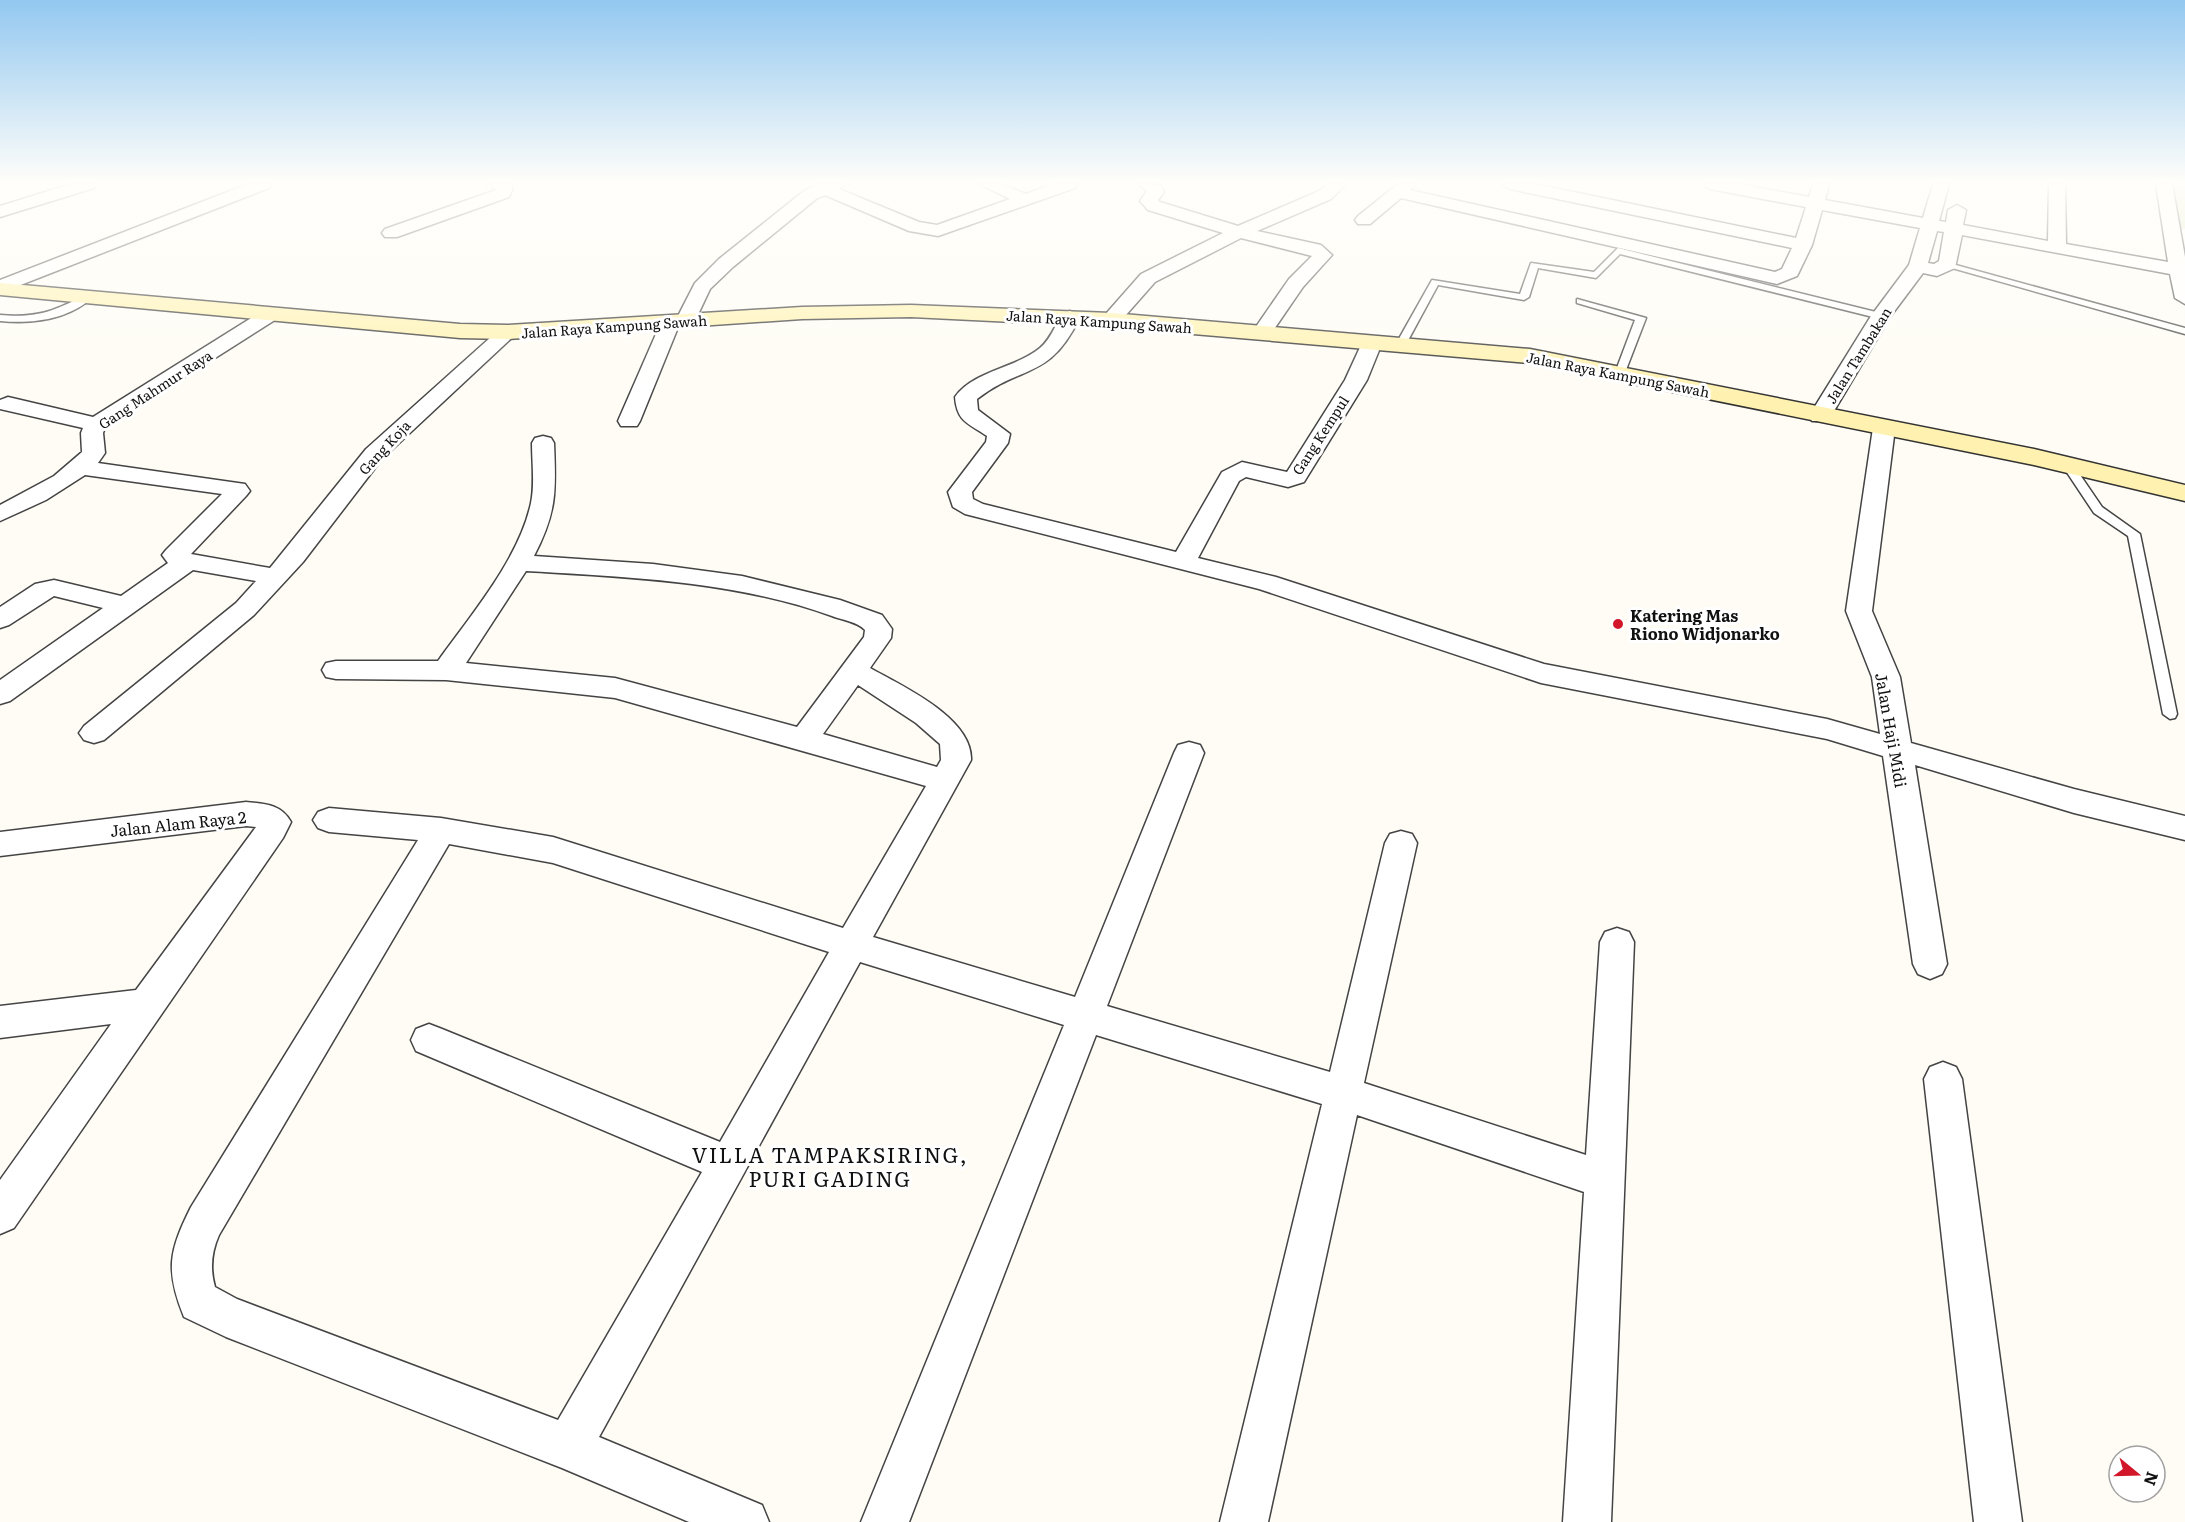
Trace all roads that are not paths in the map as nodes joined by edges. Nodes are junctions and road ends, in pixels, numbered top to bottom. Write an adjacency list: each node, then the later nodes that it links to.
1 (83, 255): 16 (street)
2 (737, 255): 25 (street)
3 (1194, 255): 24 (street)
4 (1323, 255): 28 (street)
5 (1614, 255): 30 (lane)
6 (1634, 255): 21 (lane)
7 (1674, 255): 8 (street)
8 (1798, 255)
9 (1921, 255): 14 (street, Jalan Tambakan)
10 (1950, 255): 13 (street, Jalan Tambakan)
11 (2095, 255): 15 (street)
12 (2178, 255): 15 (street)
13 (1948, 264): 14 (street); 27 (lane)
14 (1918, 266): 21 (street, Jalan Tambakan)
15 (2181, 271): 18 (street)
16 (0, 288): 17 (street, Jalan Raya Kampung Sawah)
17 (88, 297): 20 (street, Jalan Raya Kampung Sawah); 23 (lane)
18 (2185, 298)
19 (1580, 302): 31 (lane)
20 (271, 314): 26 (street, Jalan Raya Kampung Sawah); 35 (street, Gang Mahmur Raya)
21 (1881, 316): 33 (street, Jalan Tambakan)
22 (1070, 317): 24 (street, Jalan Raya Kampung Sawah); 25 (street, Jalan Raya Kampung Sawah); 43 (street)
23 (0, 318)
24 (1111, 320): 28 (street, Jalan Raya Kampung Sawah)
25 (678, 321): 26 (street, Jalan Raya Kampung Sawah); 34 (street)
26 (508, 332): 45 (street, Gang Koja)
27 (2185, 332)
28 (1261, 334): 29 (street, Jalan Raya Kampung Sawah)
29 (1372, 343): 30 (street, Jalan Raya Kampung Sawah); 43 (street, Gang Kempul)
30 (1401, 345): 31 (street, Jalan Raya Kampung Sawah)
31 (1620, 373): 33 (street, Jalan Raya Kampung Sawah)
32 (8, 404): 35 (street)
33 (1820, 416): 36 (street, Jalan Raya Kampung Sawah)
34 (629, 421)
35 (96, 424): 39 (street, Gang Mahmur Raya)
36 (1884, 428): 38 (street, Jalan Raya Kampung Sawah); 55 (street, Jalan Haji Midi)
37 (543, 443): 44 (street)
38 (2068, 465): 40 (street, Jalan Raya Kampung Sawah); 52 (lane)
39 (81, 467): 41 (street); 42 (street)
40 (2185, 493)
41 (0, 514)
42 (188, 561): 45 (street); 46 (street)
43 (1184, 561): 55 (street)
44 (517, 563): 49 (street); 50 (street)
45 (277, 577): 53 (street, Gang Koja)
46 (128, 606): 47 (street); 51 (street)
47 (0, 620)
48 (336, 670): 50 (street)
49 (853, 670): 54 (street); 57 (street)
50 (446, 671): 54 (street)
51 (0, 694)
52 (2170, 714)
53 (94, 733)
54 (804, 739): 57 (street)
55 (1896, 747): 59 (street); 65 (street, Jalan Haji Midi)
56 (1189, 753): 67 (street)
57 (946, 781): 64 (street)
58 (329, 820): 60 (street)
59 (2185, 828)
60 (441, 830): 64 (street); 75 (street)
61 (1401, 843): 71 (street)
62 (0, 844): 66 (street, Jalan Alam Raya 2)
63 (1617, 942): 73 (street)
64 (854, 946): 67 (street); 72 (street)
65 (1930, 964)
66 (146, 1004): 68 (street); 74 (street, Jalan Alam Raya 2)
67 (1084, 1014): 71 (street); 77 (street)
68 (0, 1022)
69 (429, 1040): 72 (street)
70 (1943, 1079): 80 (street)
71 (1343, 1093): 73 (street); 78 (street)
72 (728, 1164): 75 (street)
73 (1605, 1180): 79 (street)
74 (0, 1214)
75 (568, 1447): 76 (street)
76 (745, 1522)
77 (885, 1522)
78 (1244, 1522)
79 (1587, 1522)
80 (1998, 1522)

